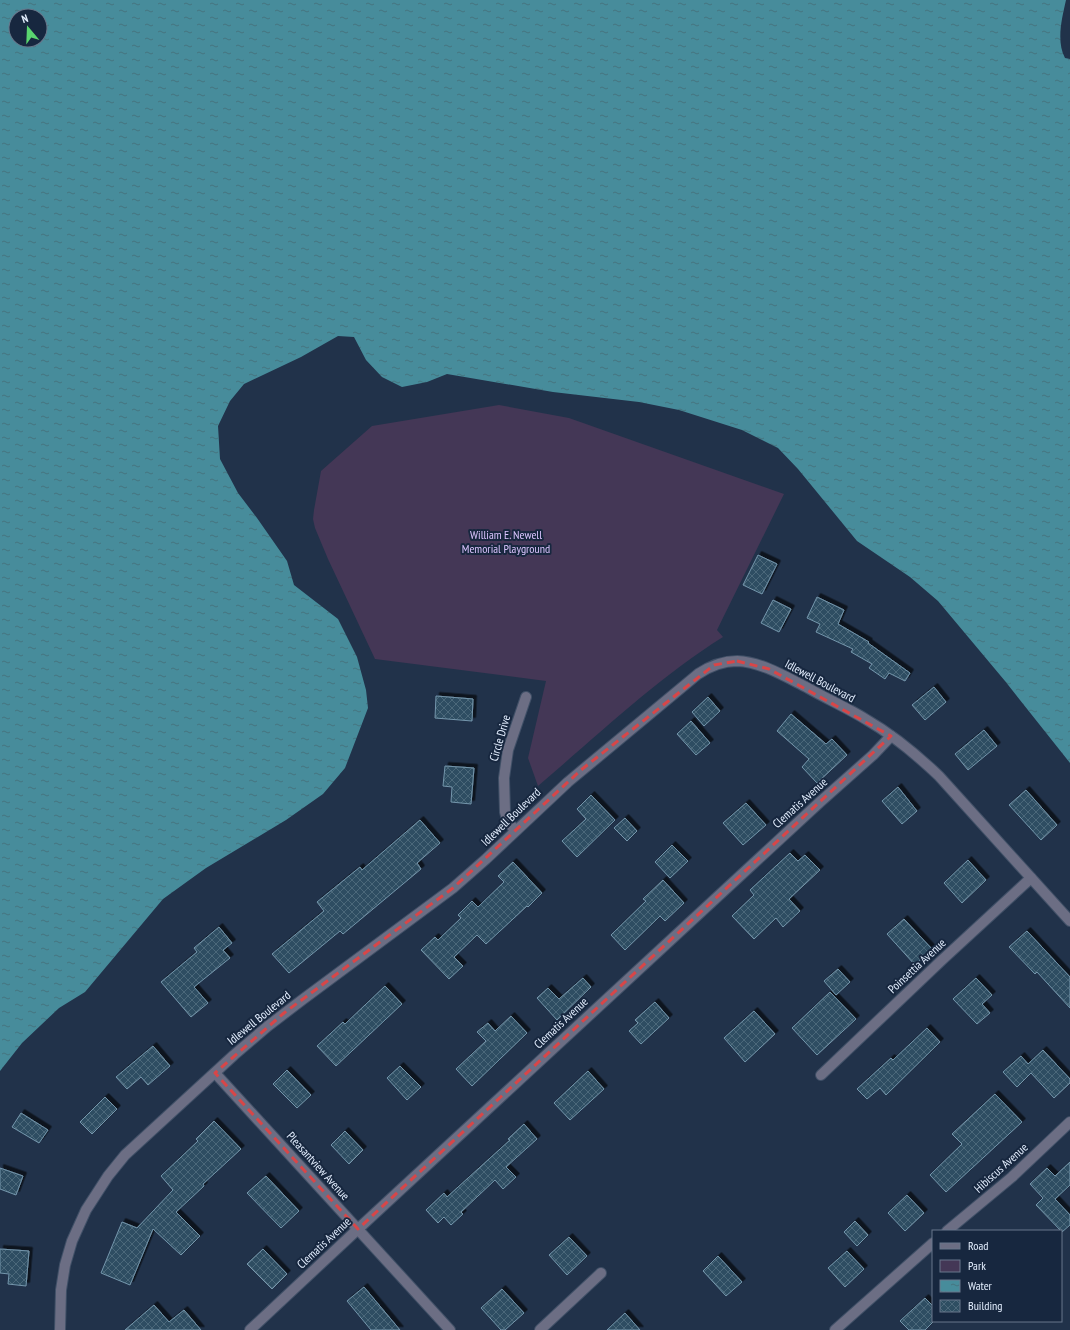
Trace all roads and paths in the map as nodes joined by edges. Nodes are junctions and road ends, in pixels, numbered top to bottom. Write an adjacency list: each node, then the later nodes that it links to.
1 (526, 697): 3 (street, Circle Drive)
2 (891, 736): 3 (street, Idlewell Boulevard); 4 (street, Idlewell Boulevard); 9 (street, Clematis Avenue)
3 (515, 832): 6 (street, Idlewell Boulevard)
4 (1031, 878): 5 (street, Idlewell Boulevard); 7 (street, Poinsettia Avenue)
5 (1070, 921)
6 (215, 1073): 9 (street, Pleasantview Avenue); 13 (street, Idlewell Boulevard)
7 (821, 1075)
8 (1070, 1122): 10 (street, Hibiscus Avenue)
9 (358, 1229): 14 (street, Clematis Avenue); 15 (street, Pleasantview Avenue)
10 (949, 1230)
11 (932, 1244): 17 (street)
12 (601, 1273): 16 (street)
13 (60, 1330)
14 (250, 1330)
15 (450, 1330)
16 (540, 1330)
17 (835, 1330)

